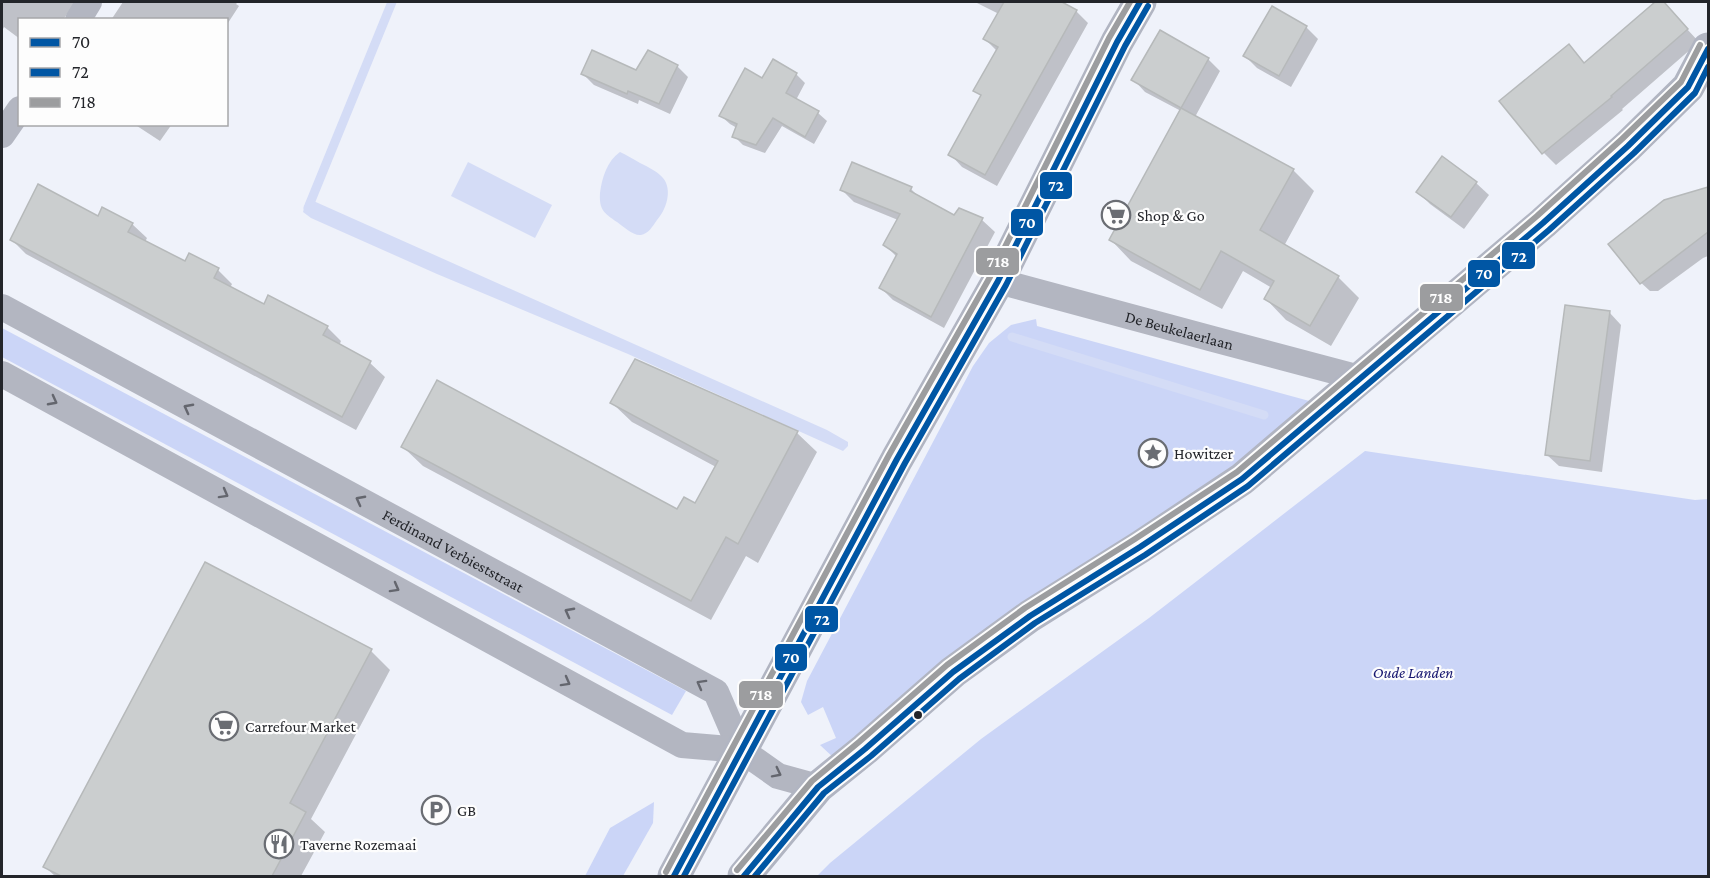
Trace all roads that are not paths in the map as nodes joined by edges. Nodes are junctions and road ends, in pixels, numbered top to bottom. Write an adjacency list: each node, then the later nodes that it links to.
1 (89, 2): 3 (street)
2 (1132, 4): 8 (main road)
3 (79, 18)
4 (1708, 49): 5 (main road)
5 (1698, 88): 11 (main road)
6 (18, 111): 7 (street)
7 (2, 135)
8 (999, 281): 11 (street, De Beukelaerlaan); 12 (main road)
9 (2, 307): 12 (street, Ferdinand Verbieststraat, one-way to 9)
10 (2, 374): 12 (street, one-way to 12)
11 (1360, 378): 13 (main road)
12 (741, 750): 13 (street, one-way to 13); 14 (main road)
13 (818, 787): 15 (main road)
14 (674, 876)
15 (744, 876)

